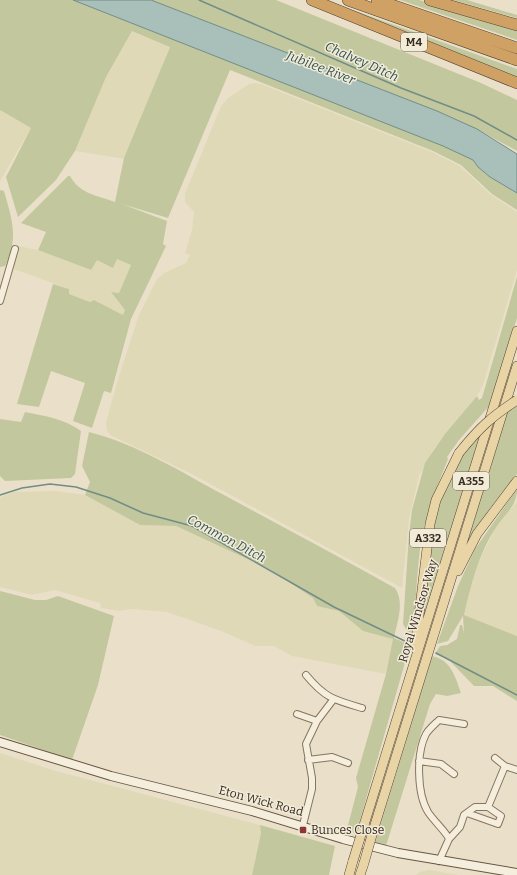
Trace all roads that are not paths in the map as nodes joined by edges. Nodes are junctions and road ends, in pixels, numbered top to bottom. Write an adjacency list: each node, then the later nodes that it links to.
1 (312, 0): 8 (highway, M4)
2 (348, 0): 7 (highway, M4)
3 (377, 0): 6 (highway, M4)
4 (430, 0): 5 (highway)
5 (517, 25)
6 (517, 48)
7 (517, 60)
8 (517, 83)
9 (15, 249): 10 (street)
10 (0, 300)
11 (517, 331): 16 (main road, Royal Windsor Way / A355)
12 (517, 366): 15 (main road, Royal Windsor Way / A355)
13 (517, 400): 16 (main road, A332, bridge)
14 (517, 481): 15 (main road, A332)
15 (440, 609): 16 (main road, Royal Windsor Way / A332)
16 (426, 631): 37 (main road, Royal Windsor Way / A332, bridge); 38 (main road, Royal Windsor Way / A332, bridge)
17 (306, 675): 18 (street)
18 (333, 700): 19 (street); 21 (street)
19 (362, 708)
20 (297, 714): 21 (street)
21 (317, 721): 25 (street)
22 (464, 724): 26 (street)
23 (0, 742): 33 (main road, Eton Wick Road)
24 (495, 758): 28 (street)
25 (308, 760): 27 (street); 33 (street)
26 (419, 761): 30 (street); 34 (street)
27 (348, 763)
28 (505, 766): 29 (street); 31 (street)
29 (517, 770)
30 (454, 774)
31 (488, 807): 32 (street); 32 (street)
32 (467, 813): 34 (street)
33 (302, 825): 35 (main road, Eton Wick Road)
34 (449, 839): 35 (street)
35 (439, 861): 36 (main road, Eton Wick Road)
36 (517, 873)
37 (348, 875)
38 (360, 875)

